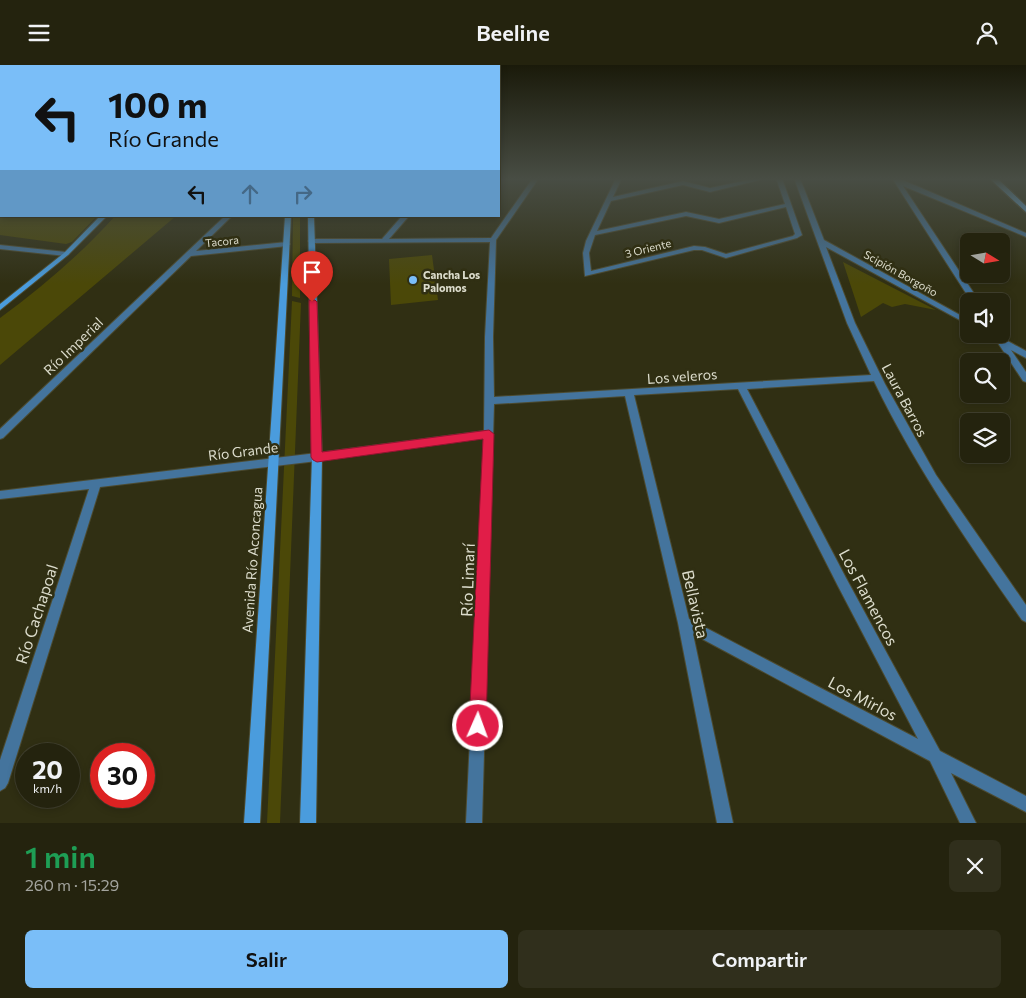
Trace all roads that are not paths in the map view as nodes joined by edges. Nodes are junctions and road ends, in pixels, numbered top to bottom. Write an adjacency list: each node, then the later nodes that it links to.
1 (512, 213): 15 (street)
2 (601, 213): 13 (street)
3 (752, 213): 13 (street)
4 (791, 213): 13 (street, 3 Oriente)
5 (811, 213): 18 (street, Laura Barros)
6 (918, 213): 23 (street)
7 (976, 213): 14 (street)
8 (103, 217): 21 (street)
9 (228, 217): 22 (street, Río Imperial)
10 (288, 217): 19 (street, Avenida Río Aconcagua)
11 (310, 217): 16 (street)
12 (405, 217): 17 (street)
13 (592, 234)
14 (1026, 235)
15 (494, 240): 17 (street); 33 (street, Río Limarí)
16 (311, 241): 17 (street); 36 (street)
17 (382, 241)
18 (822, 242): 25 (street, Scipión Borgoño); 29 (street, Laura Barros)
19 (287, 244): 22 (street, Tacora); 37 (street, Avenida Río Aconcagua)
20 (0, 247): 21 (street)
21 (66, 254): 24 (street)
22 (189, 254): 35 (street, Río Imperial)
23 (970, 293)
24 (0, 308)
25 (960, 318)
26 (1002, 343): 30 (street)
27 (1007, 343): 28 (street)
28 (1026, 355)
29 (877, 378): 31 (street, Los veleros); 40 (street, Laura Barros)
30 (1026, 379)
31 (741, 386): 32 (street, Los veleros); 42 (street, Los Flamencos)
32 (630, 393): 33 (street, Los veleros); 41 (street, Bellavista)
33 (488, 401): 34 (street, Río Limarí)
34 (489, 434): 36 (street, Río Grande); 47 (street, Río Limarí)
35 (0, 435)
36 (317, 457): 37 (street, Río Grande); 46 (street)
37 (274, 463): 38 (street, Río Grande); 45 (street, Avenida Río Aconcagua)
38 (96, 484): 39 (street, Río Grande); 43 (street, Río Cachapoal)
39 (0, 495)
40 (1026, 616)
41 (684, 623): 42 (street, Los Mirlos); 48 (street, Bellavista)
42 (935, 756): 44 (street, Los Mirlos); 49 (street, Los Flamencos)
43 (0, 783)
44 (1026, 804)
45 (252, 823)
46 (308, 823)
47 (474, 823)
48 (725, 823)
49 (968, 823)

